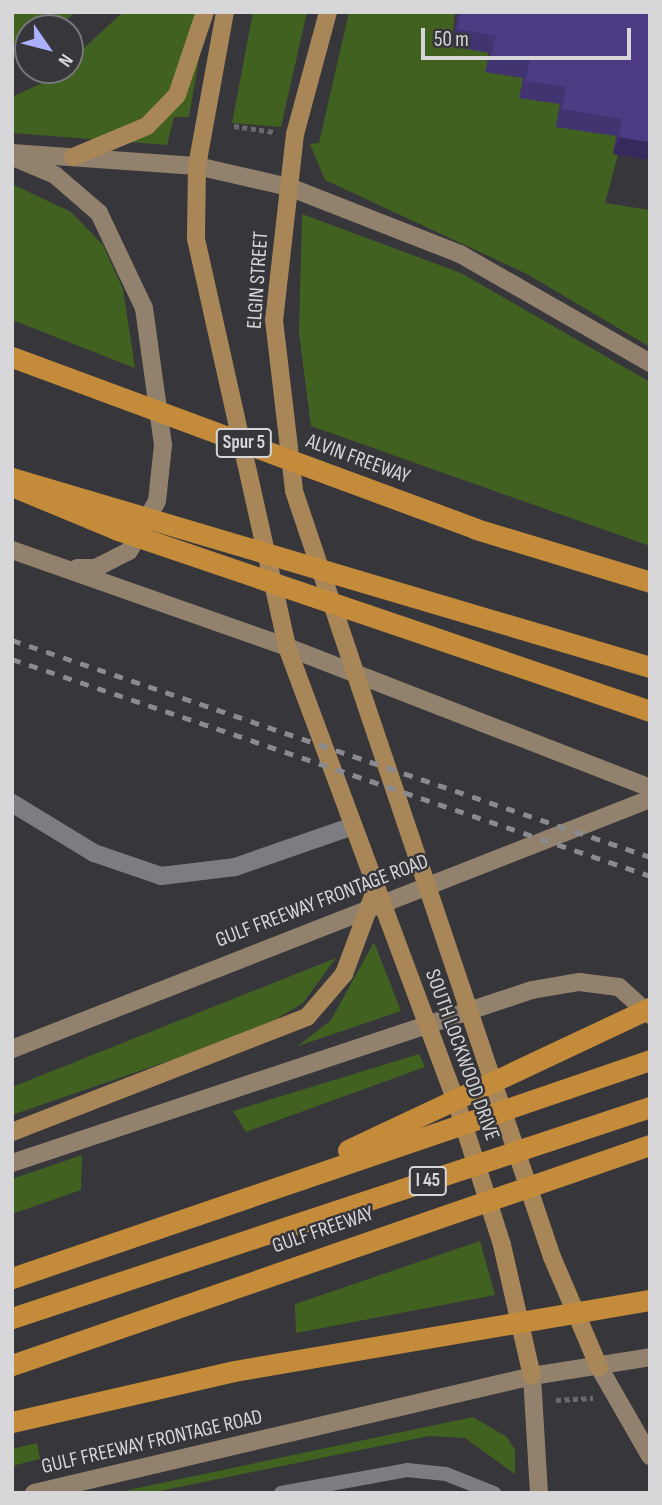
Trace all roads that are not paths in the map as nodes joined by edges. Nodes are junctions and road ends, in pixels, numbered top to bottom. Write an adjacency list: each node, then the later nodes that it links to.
1 (205, 12): 7 (main road)
2 (225, 12): 8 (main road, ELGIN STREET)
3 (316, 12): 5 (main road)
4 (328, 12): 5 (main road, ELGIN STREET)
5 (312, 62): 9 (main road, ELGIN STREET)
6 (12, 155): 7 (main road); 15 (main road)
7 (74, 157): 8 (main road)
8 (197, 166): 9 (main road); 17 (main road, ELGIN STREET)
9 (289, 187): 11 (main road); 19 (main road, ELGIN STREET)
10 (12, 357): 16 (highway, ALVIN FREEWAY / Spur 5)
11 (650, 363)
12 (12, 478): 18 (highway)
13 (12, 486): 20 (highway)
14 (12, 550): 15 (main road)
15 (63, 568): 17 (main road)
16 (650, 582)
17 (287, 647): 19 (main road); 24 (main road, SOUTH LOCKWOOD DRIVE)
18 (650, 667)
19 (351, 673): 21 (main road); 40 (main road, SOUTH LOCKWOOD DRIVE)
20 (650, 711)
21 (650, 788)
22 (650, 799): 28 (main road, GULF FREEWAY FRONTAGE ROAD)
23 (12, 803): 24 (street)
24 (353, 826): 25 (main road, SOUTH LOCKWOOD DRIVE)
25 (376, 888): 31 (main road); 41 (main road, SOUTH LOCKWOOD DRIVE)
26 (650, 1008): 34 (highway)
27 (650, 1015): 33 (main road)
28 (12, 1049)
29 (650, 1060): 34 (highway, I 45)
30 (650, 1107): 37 (highway, GULF FREEWAY / I 45)
31 (12, 1132)
32 (650, 1145): 39 (highway, GULF FREEWAY / I 45)
33 (12, 1163)
34 (254, 1194): 35 (highway, I 45)
35 (12, 1278)
36 (650, 1300): 42 (highway)
37 (12, 1318)
38 (650, 1357): 40 (main road, GULF FREEWAY FRONTAGE ROAD)
39 (12, 1365)
40 (599, 1367): 41 (main road, GULF FREEWAY FRONTAGE ROAD); 43 (main road)
41 (532, 1376): 45 (main road, GULF FREEWAY FRONTAGE ROAD); 48 (main road, SOUTH LOCKWOOD DRIVE)
42 (12, 1422)
43 (650, 1456)
44 (337, 1488): 46 (lane); 47 (lane)
45 (34, 1493)
46 (281, 1493)
47 (494, 1493)
48 (539, 1493)

